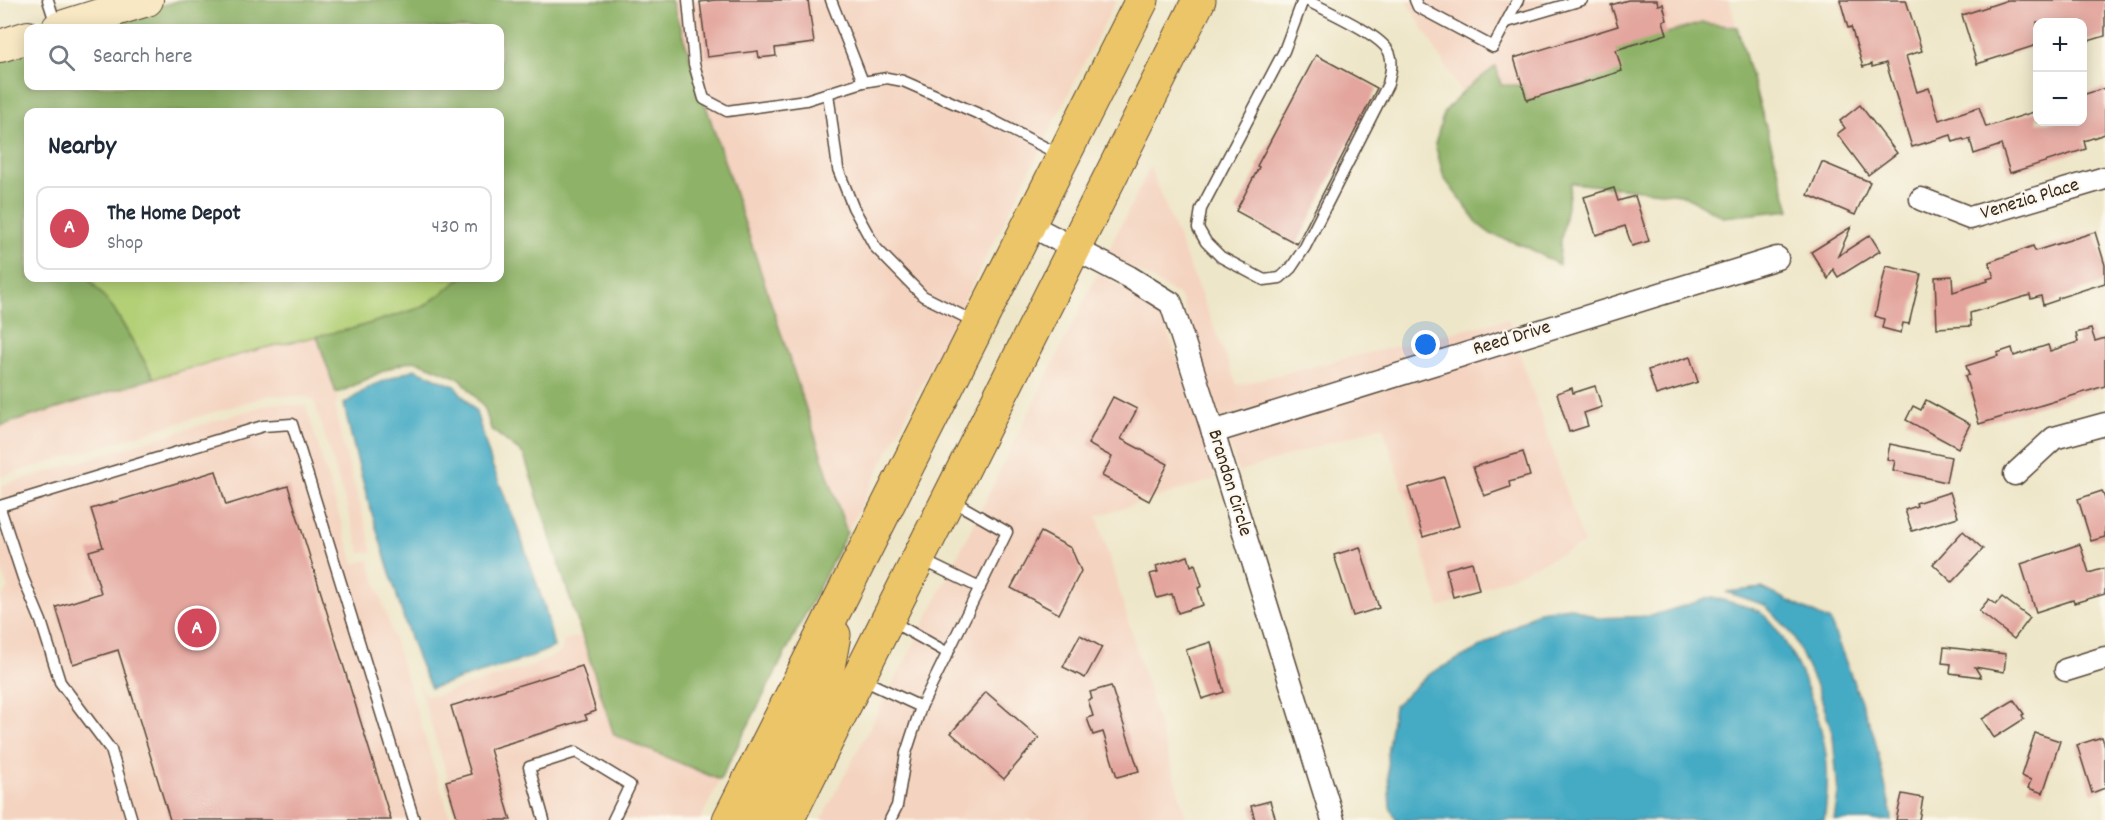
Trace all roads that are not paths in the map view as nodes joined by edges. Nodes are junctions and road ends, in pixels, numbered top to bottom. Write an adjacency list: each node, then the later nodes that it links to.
1 (48, 0): 12 (lane)
2 (147, 0): 13 (street)
3 (688, 0): 17 (lane)
4 (831, 0): 16 (lane)
5 (1142, 0): 18 (main road)
6 (1199, 0): 22 (main road)
7 (1304, 0): 7 (lane)
8 (1415, 0): 11 (lane)
9 (1518, 0): 11 (lane)
10 (1582, 0): 11 (lane)
11 (1507, 22)
12 (56, 24)
13 (70, 24)
14 (24, 39): 15 (street)
15 (0, 46)
16 (863, 82): 17 (lane); 18 (lane)
17 (828, 93): 24 (lane)
18 (1063, 156): 21 (main road)
19 (2105, 178): 20 (street, Venezia Place)
20 (1921, 200)
21 (1028, 224): 22 (street, Brandon Circle); 24 (main road)
22 (1075, 249): 26 (street, Brandon Circle); 28 (main road)
23 (1777, 258): 26 (street, Reed Drive)
24 (978, 324): 32 (main road)
25 (2105, 424): 27 (street)
26 (1214, 432): 47 (street, Brandon Circle)
27 (2015, 474)
28 (949, 498): 30 (main road); 31 (lane)
29 (0, 507): 39 (lane); 40 (lane)
30 (918, 557): 31 (lane); 33 (main road)
31 (980, 588): 34 (lane)
32 (842, 595): 43 (main road); 44 (main road)
33 (887, 619): 34 (lane); 37 (main road)
34 (948, 653): 38 (lane)
35 (2105, 658): 36 (street)
36 (2066, 670)
37 (858, 678): 38 (lane); 45 (main road)
38 (921, 707): 46 (lane)
39 (132, 820)
40 (414, 820)
41 (544, 820): 42 (lane)
42 (614, 820)
43 (729, 820)
44 (757, 820)
45 (787, 820)
46 (890, 820)
47 (1333, 820)

